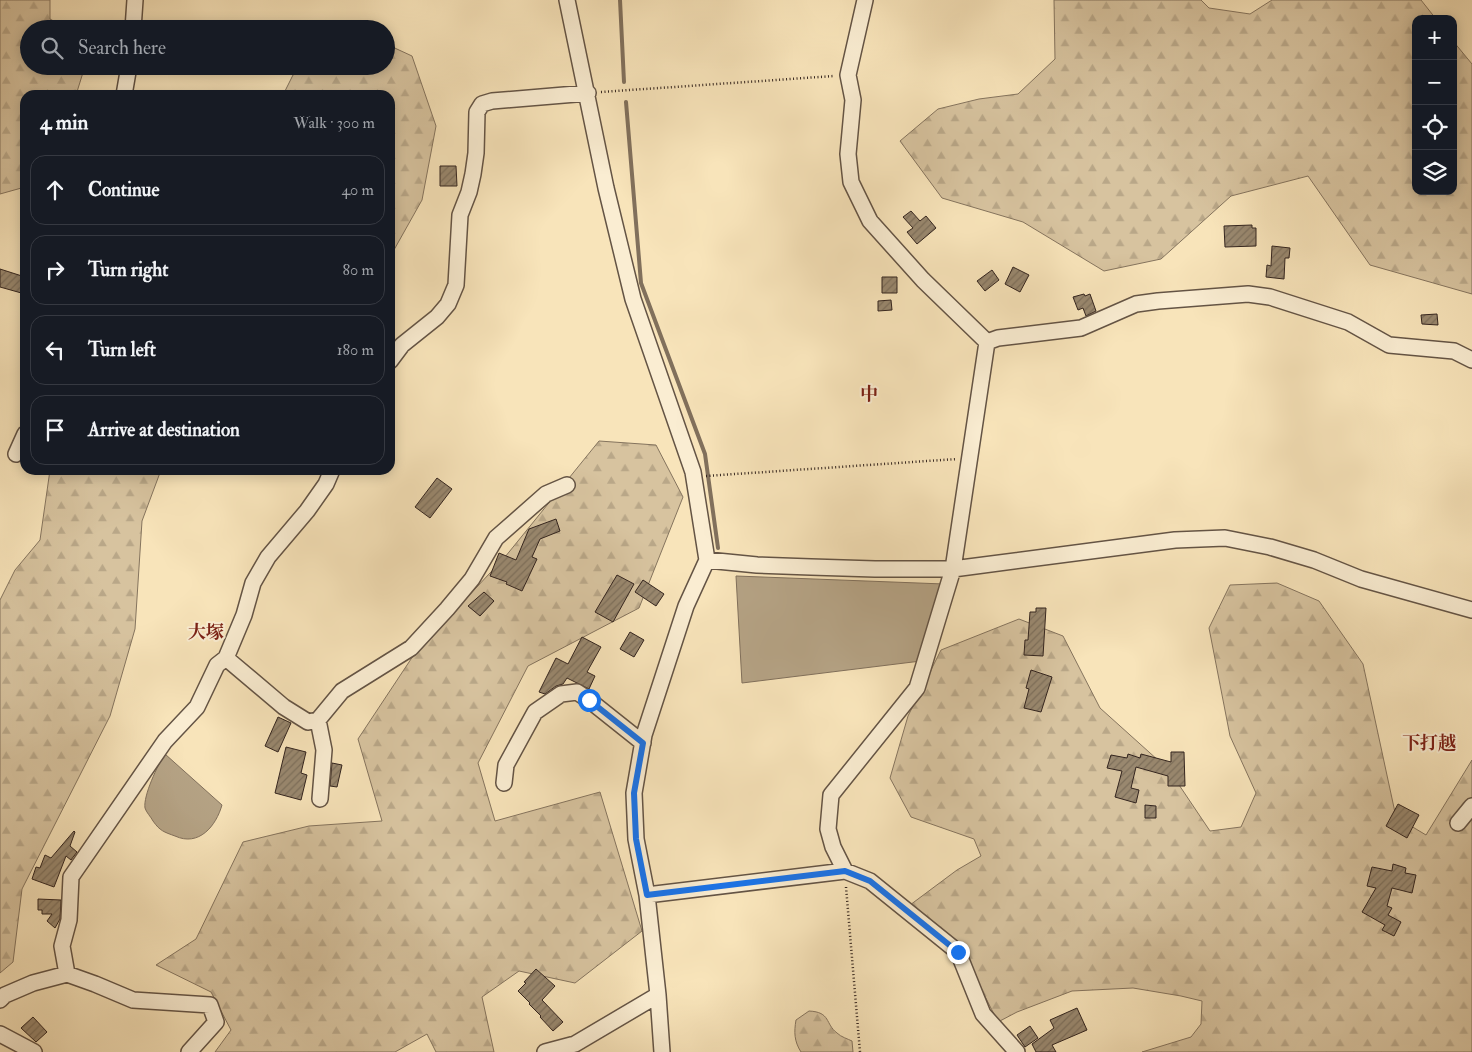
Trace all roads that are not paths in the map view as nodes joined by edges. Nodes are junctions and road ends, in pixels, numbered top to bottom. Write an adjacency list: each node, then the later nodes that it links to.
1 (135, 0): 4 (street)
2 (567, 0): 7 (street)
3 (864, 0): 8 (street)
4 (134, 20)
5 (127, 75): 6 (street)
6 (125, 90)
7 (588, 93): 9 (street); 15 (street)
8 (987, 342): 10 (street); 16 (street)
9 (395, 354)
10 (1472, 360)
11 (20, 445): 12 (street)
12 (16, 454)
13 (330, 475): 18 (street)
14 (567, 485): 19 (street)
15 (707, 560): 16 (street); 20 (street)
16 (953, 569): 17 (street); 25 (street)
17 (1472, 610)
18 (226, 658): 19 (street); 27 (street)
19 (318, 720): 22 (street)
20 (643, 743): 21 (street); 26 (street)
21 (504, 782)
22 (320, 799)
23 (1472, 806): 24 (street)
24 (1458, 823)
25 (845, 871): 26 (street); 35 (street)
26 (647, 895): 28 (street)
27 (67, 974): 29 (street); 32 (street)
28 (658, 995): 33 (street); 34 (street)
29 (0, 1000)
30 (0, 1034): 31 (street)
31 (34, 1052)
32 (189, 1052)
33 (544, 1052)
34 (662, 1052)
35 (1017, 1052)

